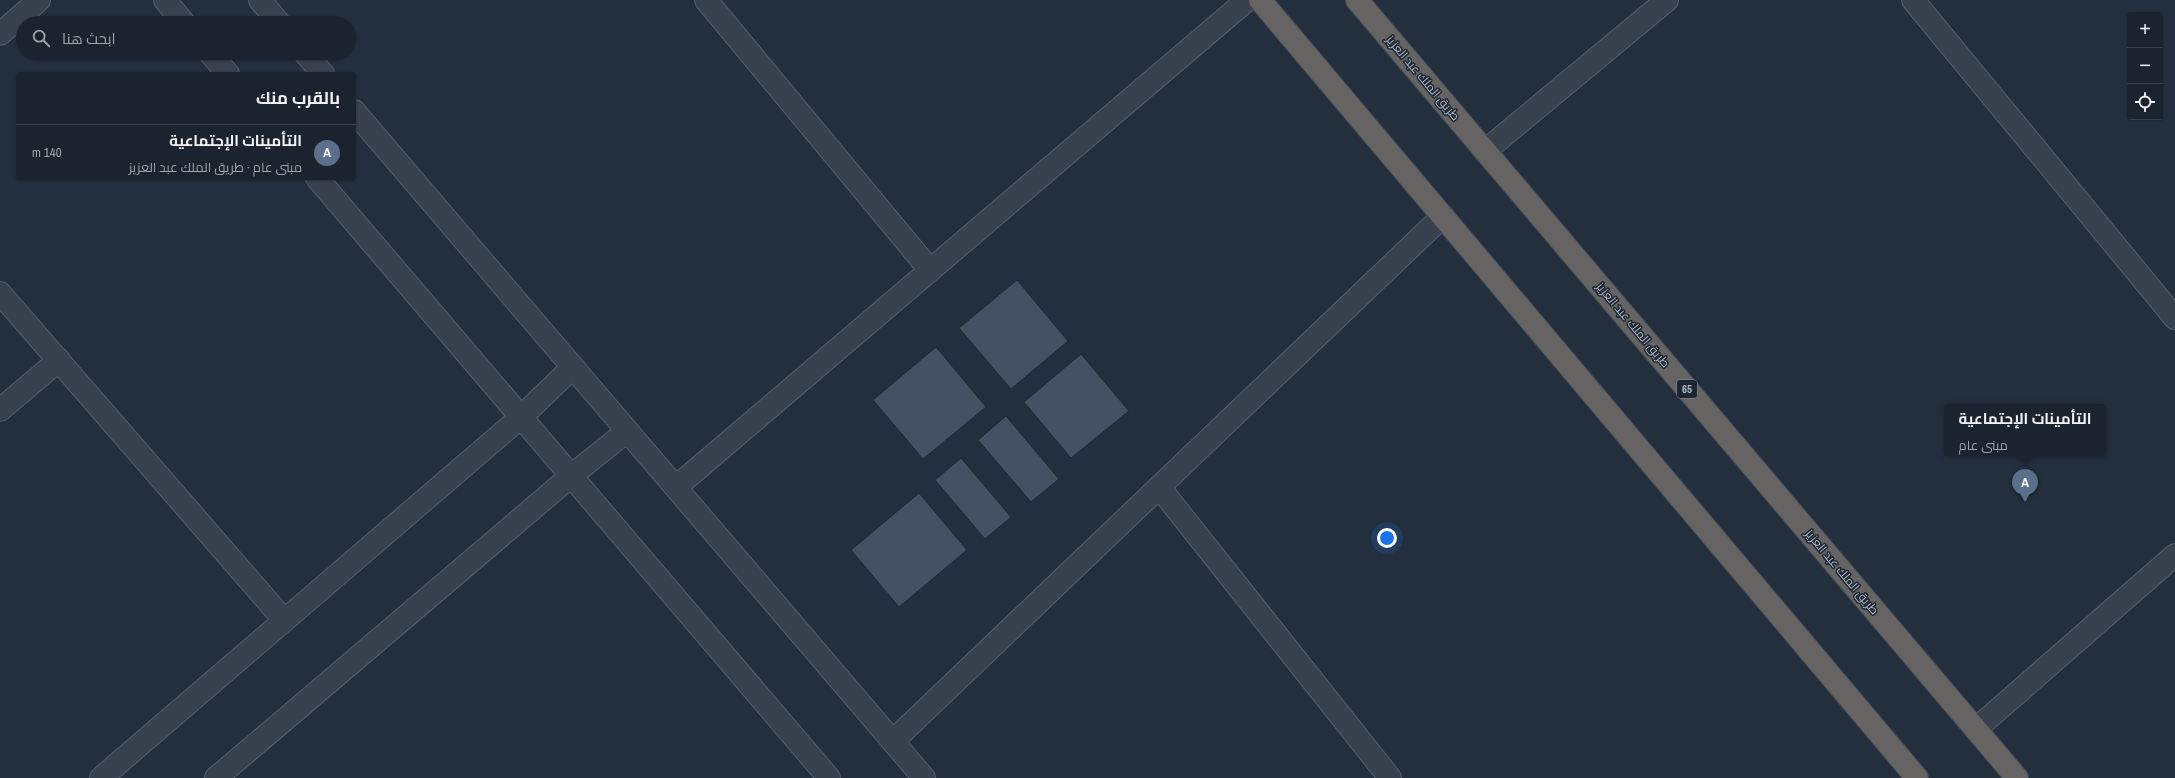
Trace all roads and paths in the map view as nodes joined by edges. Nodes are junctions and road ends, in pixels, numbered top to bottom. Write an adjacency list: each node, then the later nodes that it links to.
1 (39, 0): 10 (street)
2 (165, 0): 11 (street)
3 (260, 0): 12 (street)
4 (706, 0): 23 (street)
5 (1247, 0): 23 (street)
6 (1260, 0): 22 (highway)
7 (1357, 0): 20 (highway, طريق الملك عبد العزيز / 65)
8 (1667, 0): 20 (street)
9 (1913, 0): 25 (street)
10 (21, 16)
11 (178, 16)
12 (273, 16)
13 (16, 20): 14 (street)
14 (0, 34)
15 (216, 60): 17 (street)
16 (311, 60): 18 (street)
17 (226, 72)
18 (321, 72)
19 (356, 112): 27 (street)
20 (1485, 151): 36 (highway, طريق الملك عبد العزيز / 65)
21 (319, 180): 29 (street)
22 (1443, 216): 33 (street); 43 (highway)
23 (930, 270): 32 (street)
24 (0, 293): 26 (street)
25 (2175, 318)
26 (59, 360): 28 (street); 35 (street)
27 (573, 367): 29 (street); 30 (street)
28 (0, 410)
29 (521, 417): 31 (street); 35 (street)
30 (627, 431): 31 (street); 32 (street)
31 (571, 476): 39 (street); 40 (street)
32 (676, 487): 37 (street)
33 (1159, 487): 37 (street); 42 (street)
34 (2175, 555): 36 (street)
35 (284, 620): 38 (street)
36 (1976, 729): 44 (highway, طريق الملك عبد العزيز / 65)
37 (893, 741): 41 (street)
38 (101, 778)
39 (216, 778)
40 (829, 778)
41 (924, 778)
42 (1390, 778)
43 (1917, 778)
44 (2017, 778)

